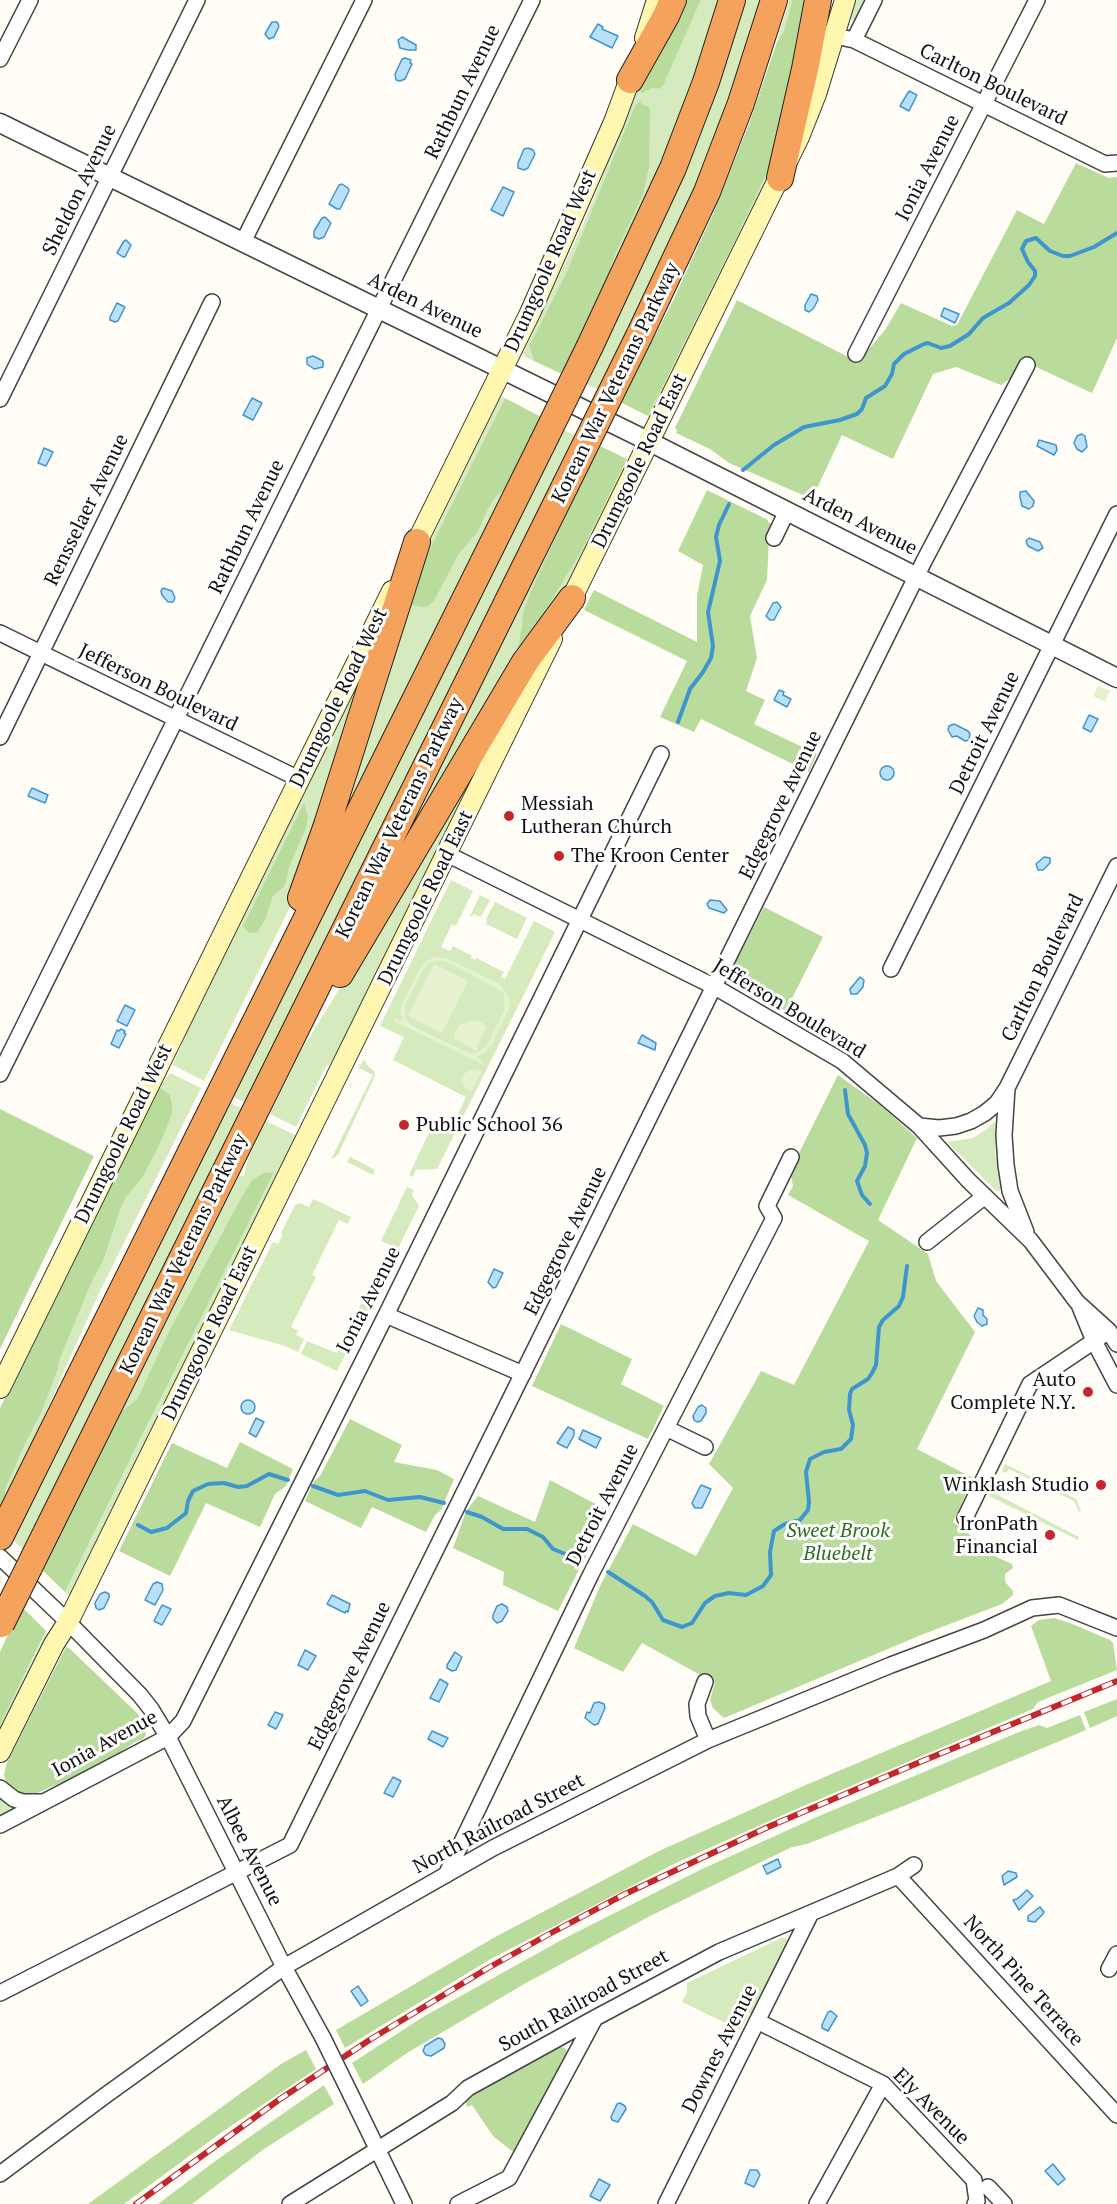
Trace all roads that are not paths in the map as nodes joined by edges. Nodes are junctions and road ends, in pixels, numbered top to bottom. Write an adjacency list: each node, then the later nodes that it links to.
1 (30, 0): 14 (street)
2 (197, 0): 19 (street, Sheldon Avenue)
3 (364, 0): 21 (street)
4 (532, 0): 23 (street, Rathbun Avenue)
5 (657, 0): 15 (main road, Drumgoole Road West)
6 (673, 0): 15 (highway)
7 (732, 0): 46 (highway, Korean War Veterans Parkway, bridge)
8 (774, 0): 51 (highway, Korean War Veterans Parkway, bridge)
9 (818, 0): 20 (highway)
10 (845, 0): 13 (main road, Drumgoole Road East)
11 (874, 0): 13 (street)
12 (1037, 0): 16 (street, Ionia Avenue)
13 (844, 38): 16 (street, Carlton Boulevard); 20 (main road, Drumgoole Road East)
14 (0, 59)
15 (630, 80): 26 (main road, Drumgoole Road West)
16 (985, 104): 18 (street, Carlton Boulevard); 24 (street, Ionia Avenue)
17 (0, 123): 19 (street, Arden Avenue)
18 (1115, 164)
19 (110, 176): 21 (street, Arden Avenue); 27 (street, Sheldon Avenue)
20 (780, 178): 28 (main road, Drumgoole Road East)
21 (243, 242): 23 (street, Arden Avenue)
22 (212, 302): 37 (street, Rensselaer Avenue)
23 (380, 309): 26 (street, Arden Avenue); 39 (street, Rathbun Avenue)
24 (856, 354)
25 (1027, 365): 33 (street, Edgegrove Avenue)
26 (502, 369): 28 (street, Arden Avenue); 32 (main road, Drumgoole Road West)
27 (0, 399)
28 (650, 442): 29 (street, Arden Avenue); 34 (main road, Drumgoole Road East)
29 (788, 511): 31 (street); 33 (street, Arden Avenue)
30 (1117, 514): 36 (street, Detroit Avenue)
31 (774, 538)
32 (417, 542): 42 (main road, Drumgoole Road West); 46 (highway)
33 (917, 575): 36 (street, Arden Avenue); 48 (street, Edgegrove Avenue)
34 (572, 598): 43 (main road, Drumgoole Road East); 51 (highway)
35 (0, 633): 37 (street, Jefferson Boulevard)
36 (1053, 644): 38 (street, Arden Avenue); 47 (street, Detroit Avenue)
37 (41, 654): 39 (street, Jefferson Boulevard); 40 (street, Rensselaer Avenue)
38 (1117, 678)
39 (175, 720): 42 (street, Jefferson Boulevard); 49 (street, Rathbun Avenue)
40 (0, 737)
41 (661, 754): 45 (street, Ionia Avenue)
42 (299, 778): 63 (main road, Drumgoole Road West)
43 (447, 854): 45 (street, Jefferson Boulevard); 69 (main road, Drumgoole Road East)
44 (1117, 866): 50 (street, Carlton Boulevard)
45 (580, 920): 48 (street, Jefferson Boulevard); 58 (street, Ionia Avenue)
46 (282, 968): 67 (highway, Korean War Veterans Parkway)
47 (891, 969)
48 (715, 987): 52 (street, Jefferson Boulevard); 61 (street, Edgegrove Avenue)
49 (0, 1074)
50 (1007, 1089): 52 (street, Carlton Boulevard); 56 (street, Carlton Boulevard)
51 (262, 1096): 70 (highway, Korean War Veterans Parkway, bridge)
52 (919, 1126): 54 (street, Jefferson Boulevard)
53 (791, 1157): 64 (street, Detroit Avenue)
54 (985, 1196): 55 (street); 56 (street, Jefferson Boulevard)
55 (927, 1242)
56 (1031, 1242): 57 (street, Jefferson Boulevard)
57 (1077, 1302): 59 (street, Jefferson Boulevard); 60 (street, Jefferson Boulevard)
58 (386, 1315): 61 (street); 73 (street, Ionia Avenue)
59 (1113, 1337): 60 (street)
60 (1094, 1341): 62 (street, Jefferson Boulevard); 66 (street)
61 (523, 1374): 80 (street, Edgegrove Avenue)
62 (1117, 1385)
63 (0, 1388)
64 (666, 1428): 65 (street); 81 (street, Detroit Avenue)
65 (705, 1447)
66 (964, 1518)
67 (0, 1537)
68 (0, 1557): 69 (street, Albee Avenue)
69 (68, 1622): 73 (street, Albee Avenue); 75 (main road, Drumgoole Road East)
70 (0, 1625)
71 (1117, 1628): 74 (street, North Railroad Street)
72 (705, 1682): 74 (street)
73 (168, 1737): 77 (street, Ionia Avenue); 80 (street, Albee Avenue)
74 (708, 1740): 81 (street, North Railroad Street)
75 (0, 1752)
76 (0, 1788): 77 (street, Ionia Avenue)
77 (46, 1801): 78 (street, Ionia Avenue)
78 (0, 1825)
79 (914, 1865): 82 (street, South Railroad Street)
80 (237, 1873): 85 (street, Albee Avenue); 87 (street, Edgegrove Avenue)
81 (446, 1875): 85 (street, North Railroad Street)
82 (898, 1876): 83 (street, South Railroad Street); 91 (street, North Pine Terrace)
83 (811, 1913): 88 (street, South Railroad Street); 89 (street, Downes Avenue)
84 (1117, 1954): 86 (street)
85 (284, 1967): 92 (street, Albee Avenue, bridge); 93 (street, North Railroad Street)
86 (1109, 1969)
87 (0, 1993)
88 (595, 2018): 92 (street, South Railroad Street); 99 (street)
89 (757, 2021): 90 (street, Ely Avenue); 100 (street, Downes Avenue)
90 (883, 2084): 101 (street); 102 (street, Ely Avenue)
91 (1117, 2115)
92 (376, 2149): 97 (street, South Railroad Street); 98 (street, Albee Avenue)
93 (17, 2161): 94 (street, North Railroad Street); 95 (street, North Railroad Street)
94 (0, 2168)
95 (0, 2174)
96 (988, 2187): 103 (street)
97 (290, 2204)
98 (404, 2204)
99 (458, 2204)
100 (666, 2204)
101 (817, 2204)
102 (975, 2204)
103 (1004, 2204)

